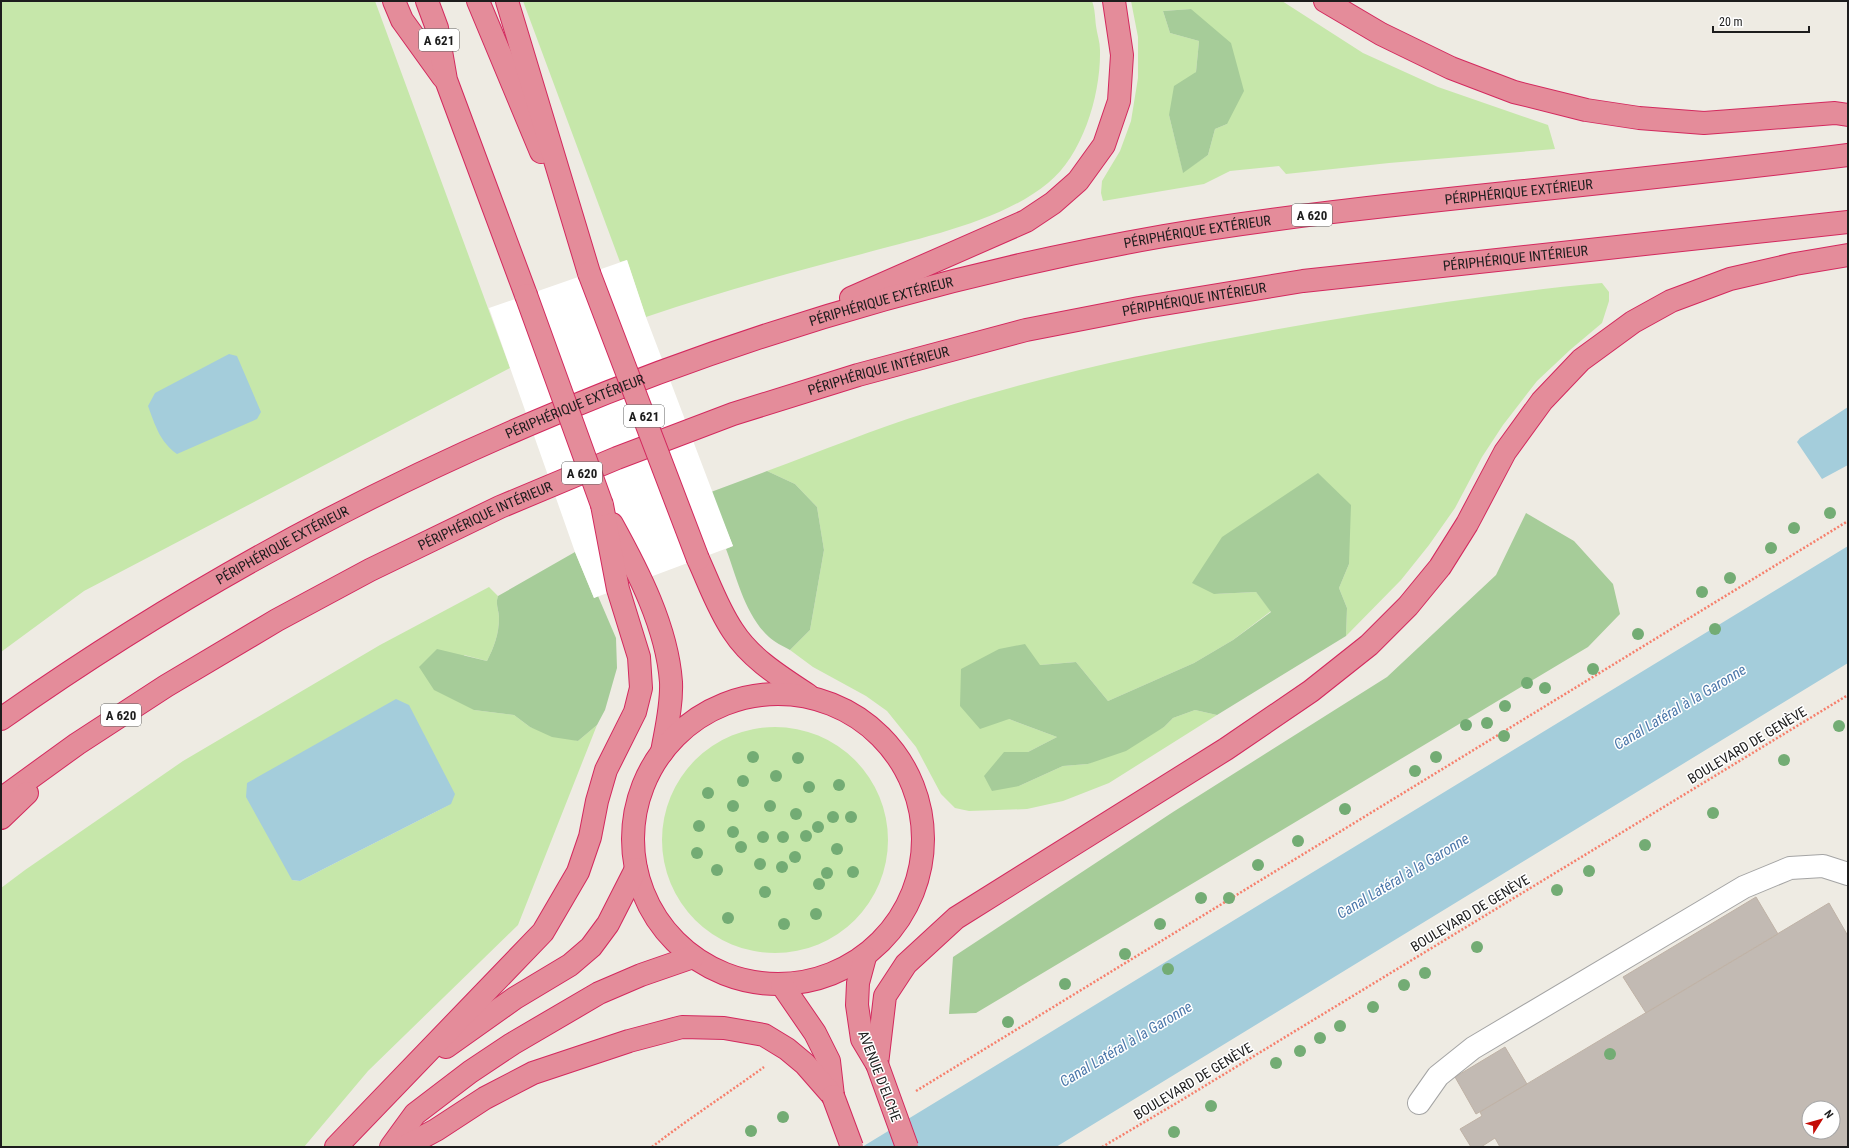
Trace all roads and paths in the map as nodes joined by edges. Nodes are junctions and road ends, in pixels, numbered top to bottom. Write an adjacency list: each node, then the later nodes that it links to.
1 (394, 1): 7 (highway)
2 (427, 1): 7 (highway, A 621)
3 (478, 1): 12 (highway, A 621)
4 (507, 1): 12 (highway)
5 (1114, 1): 13 (highway)
6 (1325, 1): 8 (highway)
7 (446, 80): 14 (highway, A 621, bridge)
8 (1848, 115)
9 (1848, 155): 13 (highway, PÉRIPHÉRIQUE EXTÉRIEUR / A 620)
10 (1848, 222): 21 (highway, PÉRIPHÉRIQUE INTÉRIEUR / A 620)
11 (1848, 255): 31 (highway)
12 (588, 265): 18 (highway, A 621, bridge)
13 (786, 328): 16 (highway, PÉRIPHÉRIQUE EXTÉRIEUR / A 620)
14 (602, 505): 22 (highway, A 621); 32 (highway)
15 (1848, 521): 33 (path)
16 (57, 679): 19 (highway); 20 (highway, PÉRIPHÉRIQUE EXTÉRIEUR / A 620)
17 (1848, 695): 42 (path, BOULEVARD DE GENÈVE)
18 (812, 698): 22 (highway); 28 (highway)
19 (1, 710)
20 (1, 719)
21 (77, 744): 23 (highway, PÉRIPHÉRIQUE INTÉRIEUR / A 620); 24 (highway)
22 (662, 752): 25 (highway)
23 (1, 799)
24 (1, 818)
25 (636, 869): 27 (highway); 32 (highway)
26 (1848, 874): 35 (lane)
27 (693, 957): 29 (highway); 37 (highway)
28 (865, 957): 29 (highway); 31 (highway, AVENUE D'ELCHE)
29 (782, 985): 34 (highway)
30 (770, 1062): 39 (path)
31 (877, 1064): 41 (highway, AVENUE D'ELCHE, bridge)
32 (402, 1079): 36 (highway)
33 (914, 1093)
34 (833, 1096): 38 (highway); 40 (highway, bridge)
35 (1419, 1103)
36 (336, 1147)
37 (391, 1147)
38 (404, 1147)
39 (652, 1147)
40 (852, 1147)
41 (907, 1147)
42 (1102, 1147)

